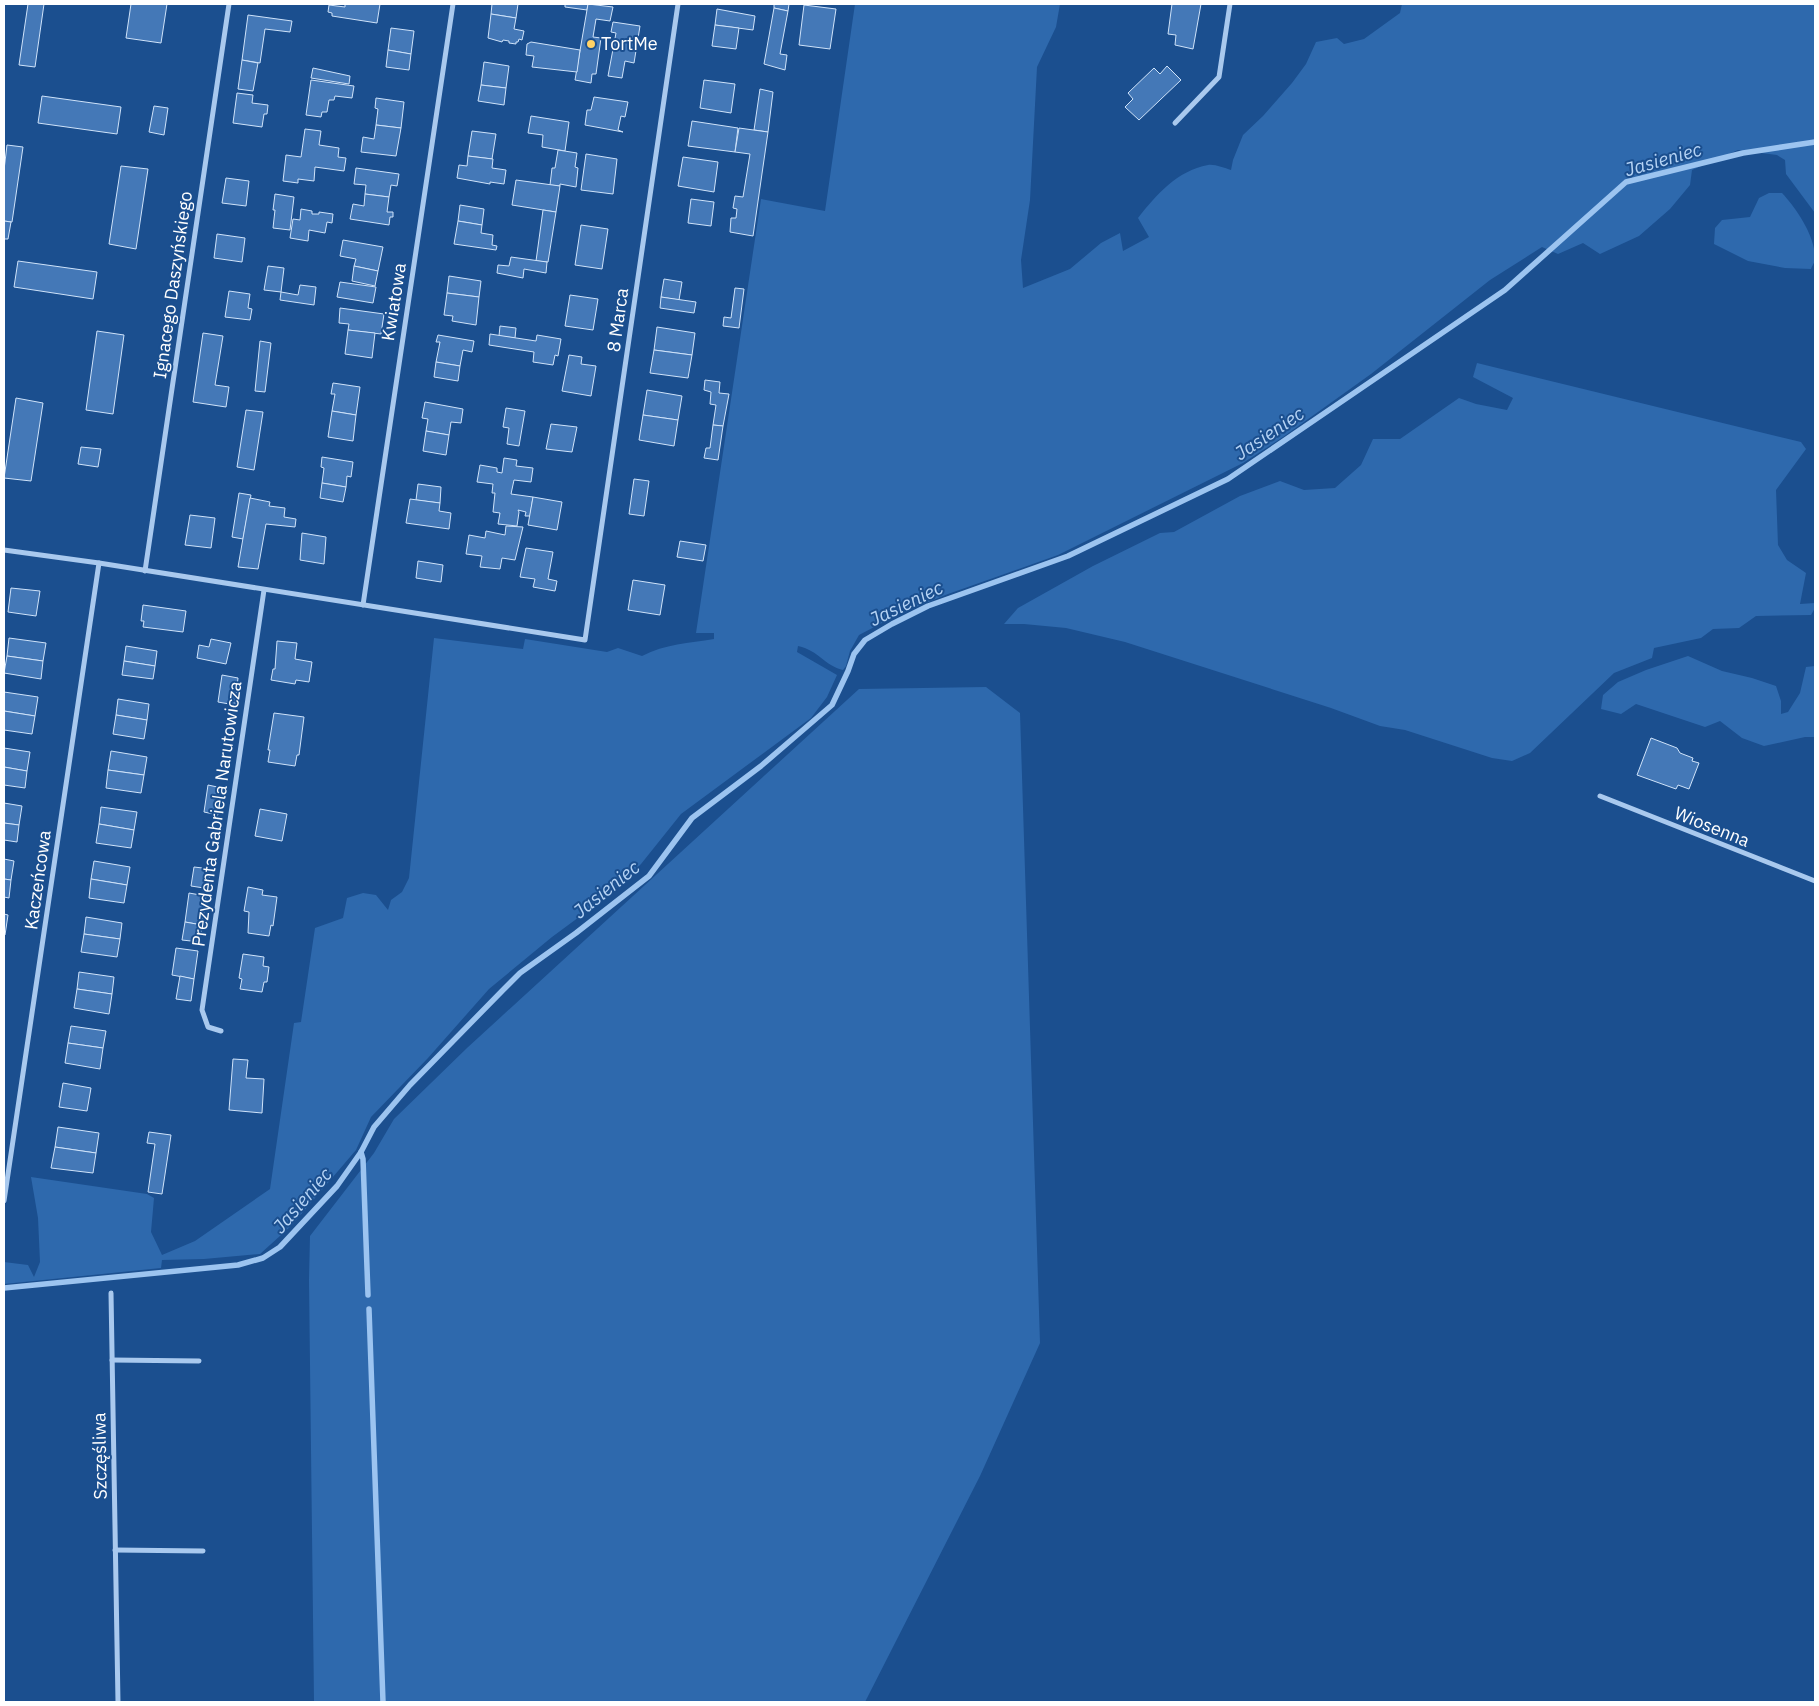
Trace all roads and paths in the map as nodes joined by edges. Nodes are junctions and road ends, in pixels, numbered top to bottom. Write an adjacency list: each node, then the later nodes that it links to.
1 (229, 4): 8 (street, Ignacego Daszyńskiego)
2 (453, 4): 10 (street, Kwiatowa)
3 (678, 4): 10 (street, 8 Marca)
4 (1230, 4): 5 (street)
5 (1175, 123)
6 (4, 550): 7 (street)
7 (98, 563): 8 (street); 14 (street, Kaczeńcowa)
8 (145, 571): 9 (street)
9 (264, 590): 10 (street); 13 (street, Prezydenta Gabriela Narutowicza)
10 (363, 605)
11 (1600, 796): 12 (street, Wiosenna)
12 (1815, 881)
13 (221, 1032)
14 (4, 1201)
15 (111, 1293): 16 (street, Szczęśliwa)
16 (112, 1360): 17 (street); 18 (street, Szczęśliwa)
17 (199, 1361)
18 (115, 1550): 19 (street); 20 (street, Szczęśliwa)
19 (203, 1551)
20 (118, 1702)

